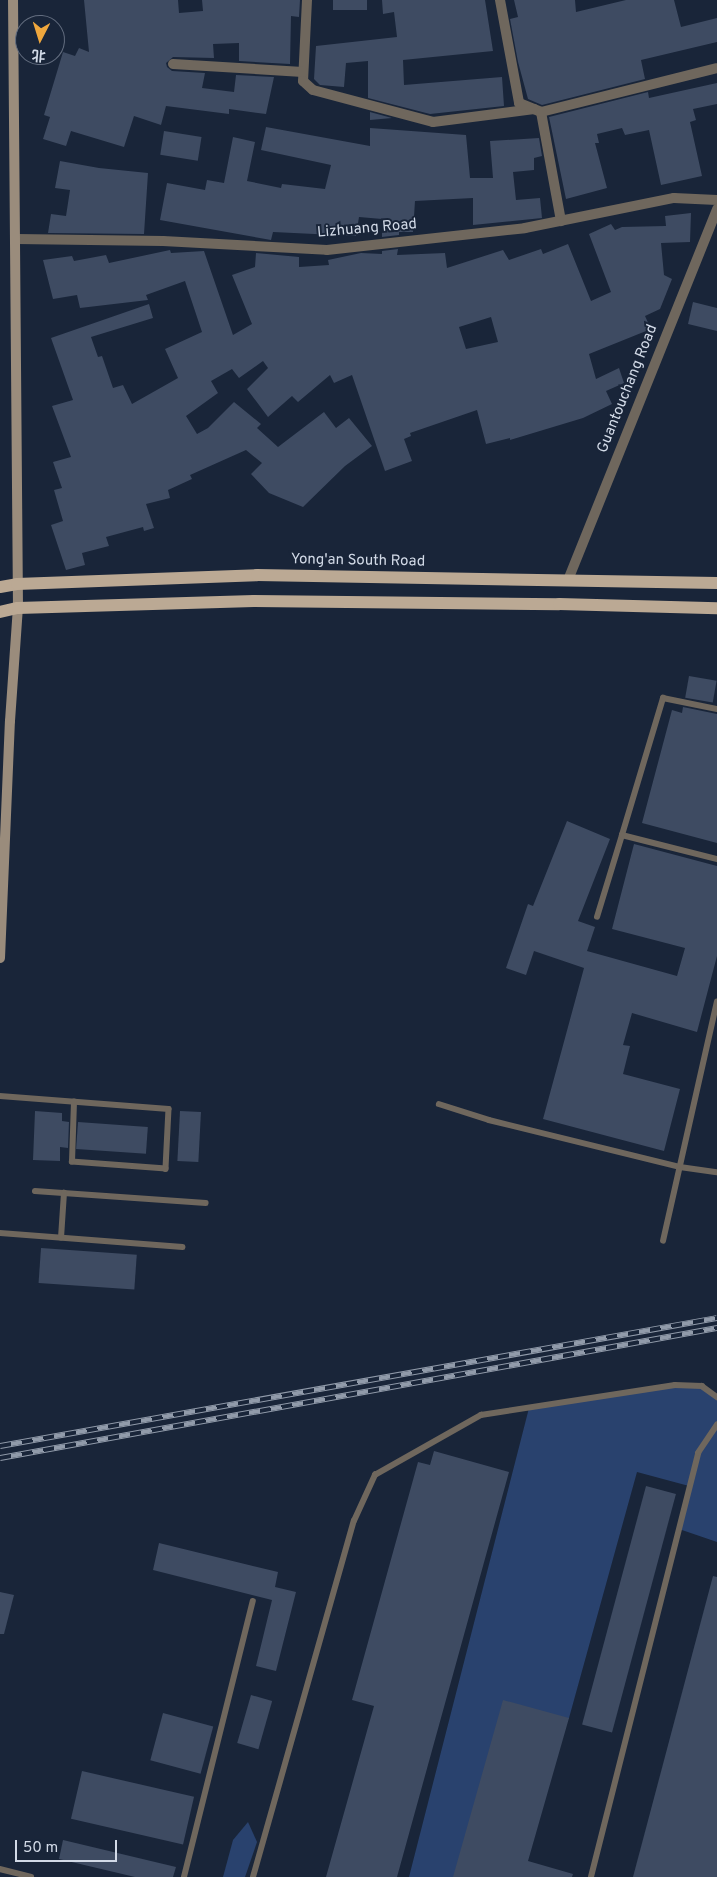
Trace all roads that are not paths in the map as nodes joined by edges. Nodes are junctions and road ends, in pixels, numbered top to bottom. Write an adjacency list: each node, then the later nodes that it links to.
1 (13, 0): 11 (street)
2 (307, 0): 6 (street)
3 (500, 0): 7 (street)
4 (172, 64): 6 (street)
5 (717, 68): 7 (street)
6 (303, 72): 7 (street)
7 (537, 110): 10 (street)
8 (717, 200): 10 (street, Lizhuang Road)
9 (717, 209): 12 (street, Guantouchang Road)
10 (561, 221): 11 (street, Lizhuang Road)
11 (17, 239): 14 (street)
12 (568, 580): 13 (main road, Yong'an South Road); 14 (main road, Yong'an South Road)
13 (717, 583)
14 (17, 584): 15 (main road, Yong'an South Road); 16 (street)
15 (0, 588)
16 (18, 608): 17 (main road); 18 (main road); 23 (street)
17 (717, 608)
18 (0, 612)
19 (717, 709): 20 (lane)
20 (622, 835): 21 (lane); 22 (lane)
21 (717, 859)
22 (597, 917)
23 (0, 958)
24 (717, 1002): 28 (lane)
25 (0, 1096): 26 (lane)
26 (74, 1102): 26 (lane)
27 (439, 1104): 28 (lane)
28 (680, 1167): 29 (lane); 35 (lane)
29 (717, 1172)
30 (35, 1191): 31 (lane)
31 (64, 1194): 32 (lane); 34 (lane)
32 (206, 1203)
33 (0, 1233): 34 (lane)
34 (62, 1238): 36 (lane)
35 (663, 1241)
36 (182, 1247)
37 (717, 1397): 43 (lane)
38 (717, 1425): 44 (lane)
39 (253, 1601): 42 (lane)
40 (0, 1870): 41 (lane)
41 (30, 1877)
42 (184, 1877)
43 (254, 1877)
44 (591, 1877)

